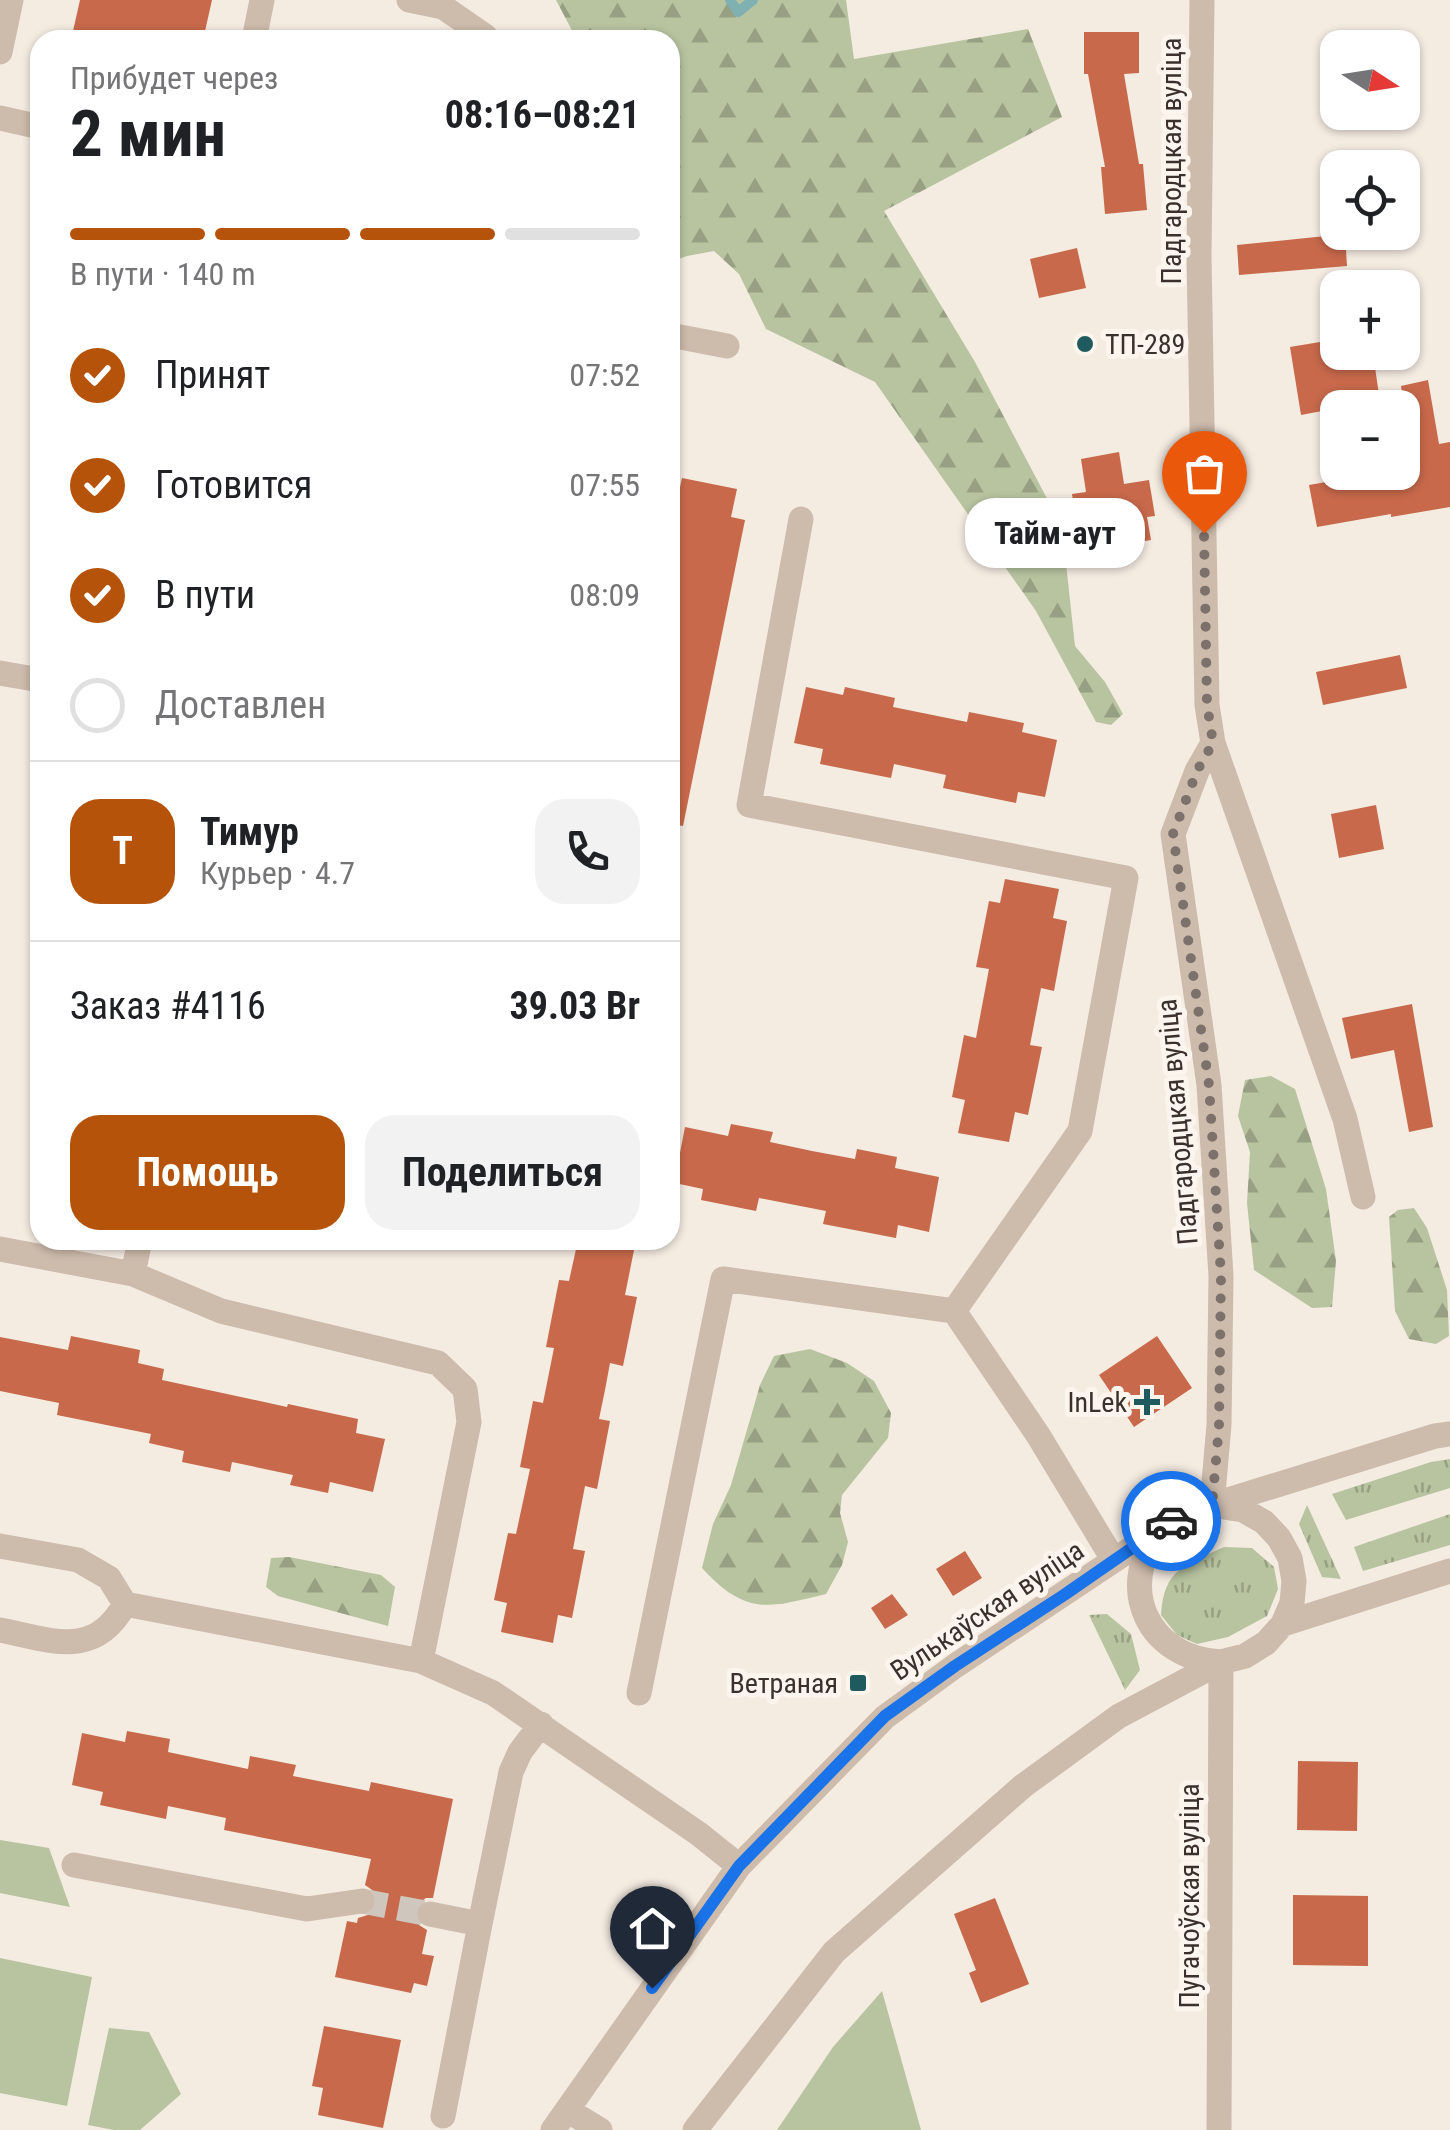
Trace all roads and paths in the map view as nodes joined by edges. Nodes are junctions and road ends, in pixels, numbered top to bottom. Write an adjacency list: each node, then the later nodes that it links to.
1 (12, 0): 7 (street)
2 (262, 0): 5 (street)
3 (409, 0): 6 (street)
4 (1202, 0): 15 (street, Падгародцкая вуліца)
5 (256, 30)
6 (476, 30)
7 (0, 52)
8 (0, 118): 9 (street)
9 (30, 124)
10 (680, 336): 11 (street)
11 (726, 346)
12 (801, 519): 20 (street)
13 (0, 673): 14 (street)
14 (30, 678)
15 (1213, 743): 16 (street, Падгародцкая вуліца); 22 (street, Падгародцкая вуліца)
16 (1363, 1197)
17 (0, 1249): 19 (street)
18 (138, 1250): 19 (street)
19 (133, 1274): 30 (street)
20 (954, 1311): 25 (street); 32 (street)
21 (1450, 1434): 22 (street, Вулькаўская вуліца)
22 (1212, 1506): 23 (street, Вулькаўская вуліца); 28 (street)
23 (1166, 1524): 25 (street, Вулькаўская вуліца); 31 (street)
24 (0, 1546): 27 (street)
25 (1114, 1559): 35 (street, Вулькаўская вуліца)
26 (1450, 1571): 28 (street)
27 (125, 1604): 29 (street); 30 (street)
28 (1282, 1624): 31 (street)
29 (0, 1630)
30 (421, 1661): 33 (street)
31 (1220, 1662): 42 (street); 43 (street, Пугачоўская вуліца)
32 (639, 1693)
33 (540, 1724): 35 (street); 38 (street)
34 (74, 1865): 36 (street)
35 (739, 1866): 40 (street, Вулькаўская вуліца)
36 (362, 1901)
37 (430, 1914): 38 (street)
38 (480, 1924): 39 (street)
39 (443, 2116)
40 (560, 2120): 41 (street)
41 (600, 2130)
42 (696, 2130)
43 (1219, 2130)

